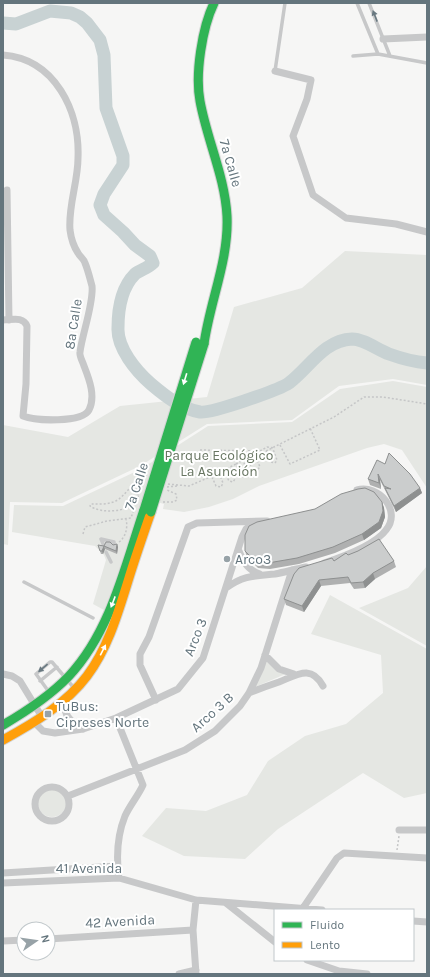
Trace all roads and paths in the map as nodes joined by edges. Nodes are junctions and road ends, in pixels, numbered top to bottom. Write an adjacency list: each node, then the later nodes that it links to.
1 (214, 3): 35 (main road, 7a Calle, bridge)
2 (285, 3): 12 (lane)
3 (357, 3): 7 (lane)
4 (370, 3): 6 (lane, one-way to 4)
5 (427, 37): 6 (street)
6 (383, 39): 10 (lane)
7 (378, 54): 9 (lane); 10 (lane)
8 (3, 55): 15 (street, 8a Calle)
9 (353, 56)
10 (390, 56): 11 (lane)
11 (427, 63)
12 (275, 71): 14 (street)
13 (7, 190): 15 (street)
14 (427, 232)
15 (6, 320)
16 (427, 404): 17 (path)
17 (310, 428): 18 (path); 18 (path)
18 (280, 445): 19 (path)
19 (274, 448): 20 (path); 21 (path); 21 (path)
20 (200, 450)
21 (266, 451): 22 (path)
22 (255, 455): 23 (path); 23 (path)
23 (247, 458): 24 (path)
24 (243, 460): 25 (path); 25 (path)
25 (236, 464): 26 (path)
26 (230, 467): 27 (path); 27 (path)
27 (224, 471): 28 (path)
28 (219, 473): 29 (path); 29 (path)
29 (212, 477): 31 (path)
30 (163, 483): 31 (path)
31 (177, 486): 33 (path)
32 (349, 492): 47 (street)
33 (159, 501)
34 (136, 502): 34 (path); 36 (path)
35 (147, 511): 52 (main road, 7a Calle, one-way to 52); 57 (main road, one-way to 35)
36 (126, 519): 40 (path); 42 (path)
37 (275, 519): 39 (street)
38 (230, 522): 39 (street); 41 (street); 65 (street)
39 (260, 522): 41 (street)
40 (83, 534)
41 (242, 537): 44 (street, Arco 3)
42 (114, 543): 43 (lane)
43 (104, 546)
44 (238, 551): 48 (street); 50 (street, Arco 3)
45 (106, 552): 46 (lane)
46 (111, 562)
47 (292, 570): 48 (street); 53 (street, Arco 3 B)
48 (262, 575): 50 (street)
49 (24, 582): 51 (lane)
50 (226, 588): 65 (street, Arco 3)
51 (93, 618)
52 (86, 655): 57 (main road); 58 (main road, 7a Calle)
53 (265, 655): 55 (street); 63 (street, Arco 3 B)
54 (57, 668): 58 (lane); 59 (lane); 59 (lane, one-way to 59)
55 (294, 674): 60 (street); 63 (street)
56 (5, 675): 66 (street)
57 (87, 676): 61 (main road)
58 (66, 678): 61 (lane); 62 (main road, 7a Calle)
59 (40, 681): 62 (lane)
60 (323, 686)
61 (75, 689): 64 (main road)
62 (50, 692): 66 (main road, 7a Calle)
63 (250, 693): 73 (street, Arco 3 B)
64 (66, 697): 67 (main road); 71 (street)
65 (156, 700): 68 (street, Arco 3)
66 (35, 704): 67 (street); 70 (main road, 7a Calle)
67 (42, 717): 69 (main road)
68 (116, 718): 71 (street, Arco 3); 73 (street)
69 (34, 722): 71 (street, Arco 3); 72 (main road)
70 (3, 725)
71 (83, 729)
72 (4, 740)
73 (136, 769): 74 (street, Arco 3 B); 79 (street)
74 (68, 796): 74 (street)
75 (399, 830): 76 (street); 77 (path)
76 (427, 830)
77 (397, 856): 78 (street); 85 (street)
78 (427, 858)
79 (117, 866): 80 (street, 41 Avenida); 81 (street)
80 (3, 873)
81 (119, 878): 82 (street, 41 Avenida); 83 (street, 41 Avenida)
82 (3, 883)
83 (196, 900): 84 (street); 89 (street)
84 (226, 903): 85 (street); 93 (street)
85 (302, 908): 86 (street)
86 (312, 909)
87 (414, 921): 88 (street)
88 (427, 922)
89 (193, 930): 90 (street, 42 Avenida); 95 (street)
90 (56, 938)
91 (16, 940): 92 (street)
92 (3, 941)
93 (274, 941)
94 (309, 961): 96 (street)
95 (196, 972): 97 (street)
96 (339, 973): 98 (street)
97 (179, 974)
98 (367, 974)

